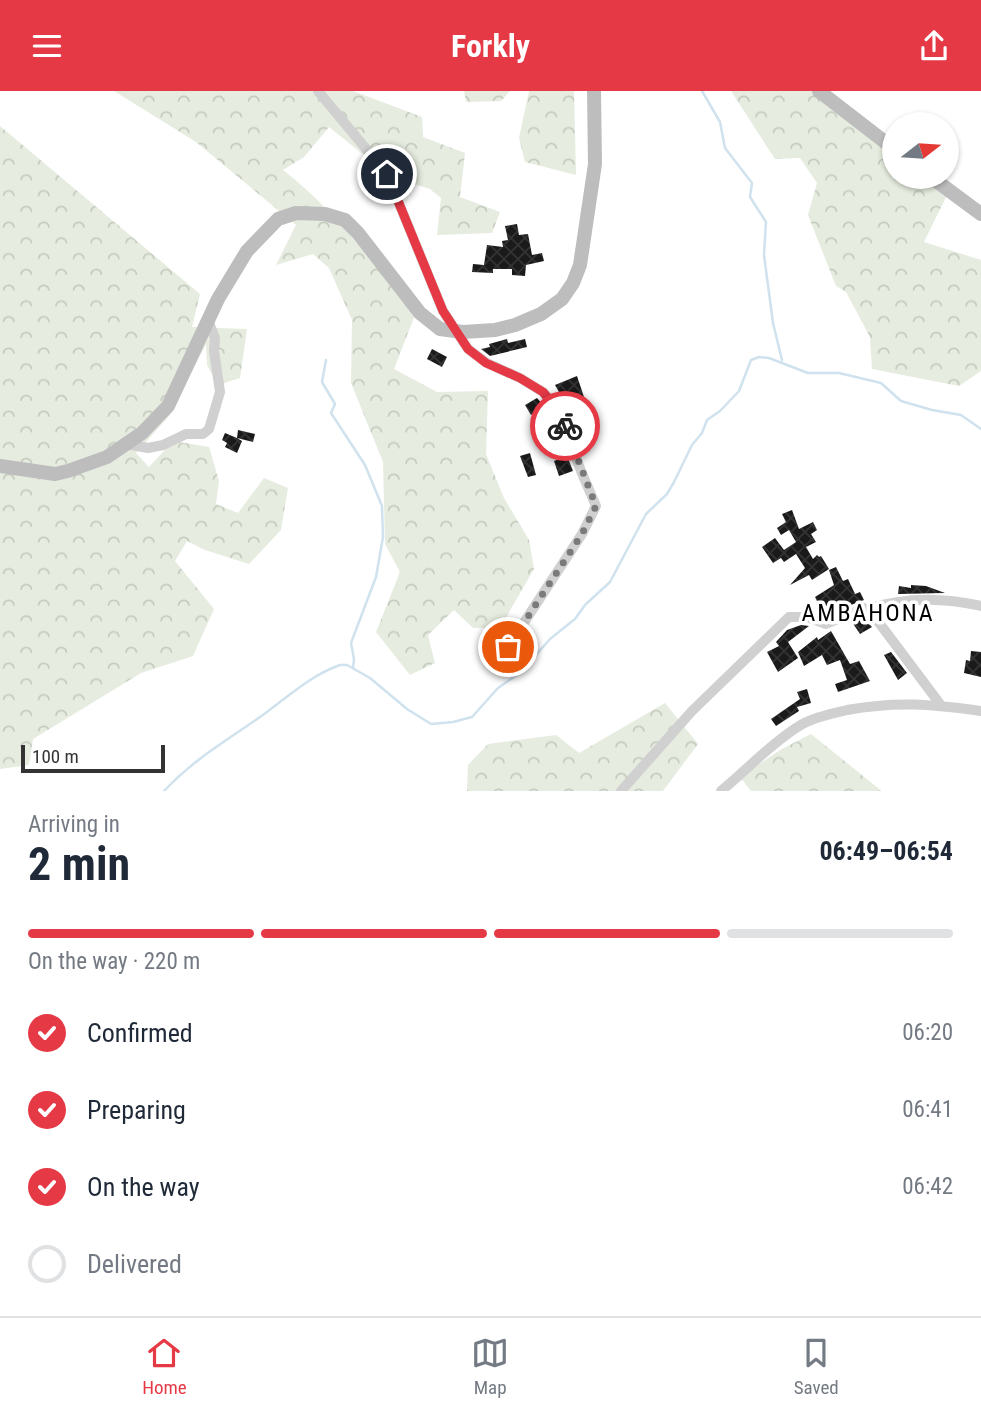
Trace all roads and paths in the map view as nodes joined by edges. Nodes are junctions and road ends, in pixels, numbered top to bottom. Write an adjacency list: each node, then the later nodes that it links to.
1 (318, 91): 8 (street)
2 (594, 91): 8 (street)
3 (819, 91): 4 (street)
4 (882, 140)
5 (947, 189): 6 (street)
6 (981, 214)
7 (208, 320): 8 (street); 9 (street); 9 (street)
8 (453, 329): 13 (street)
9 (126, 444): 10 (street)
10 (0, 466)
11 (981, 605): 12 (street)
12 (867, 609): 14 (street); 16 (street)
13 (508, 647)
14 (940, 704): 15 (street); 17 (street)
15 (981, 711)
16 (621, 791)
17 (721, 791)

